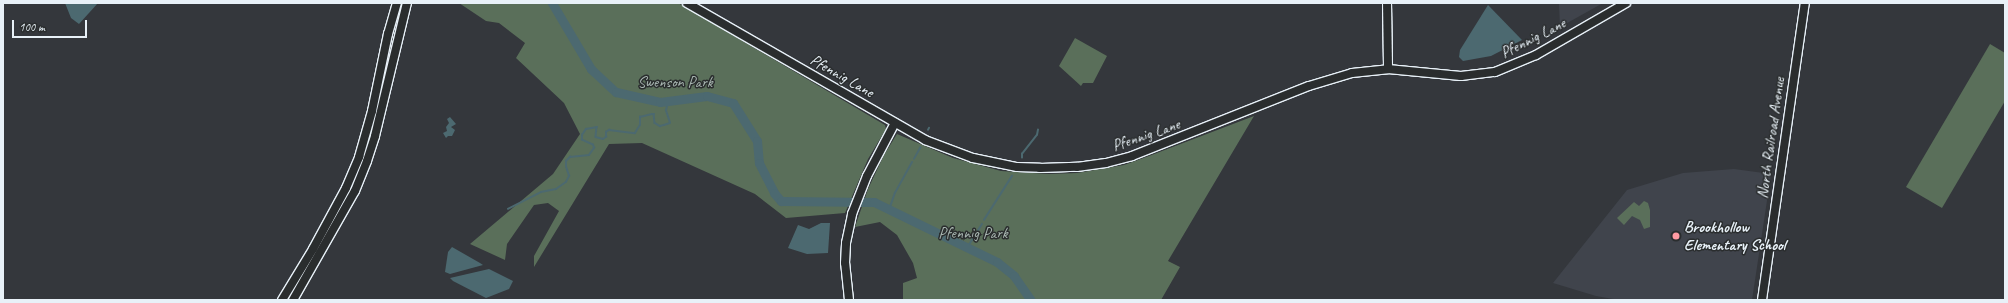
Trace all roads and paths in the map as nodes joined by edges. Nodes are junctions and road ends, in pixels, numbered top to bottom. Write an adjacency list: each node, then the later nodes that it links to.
1 (406, 3): 7 (street)
2 (687, 3): 9 (street, Pfennig Lane)
3 (1387, 3): 8 (street)
4 (1626, 3): 8 (street, Pfennig Lane)
5 (1805, 3): 13 (street, North Railroad Avenue)
6 (396, 7): 7 (street); 10 (street)
7 (402, 20): 11 (street)
8 (1388, 69): 9 (street, Pfennig Lane)
9 (895, 123): 12 (street)
10 (282, 300)
11 (293, 300)
12 (849, 300)
13 (1762, 300)

